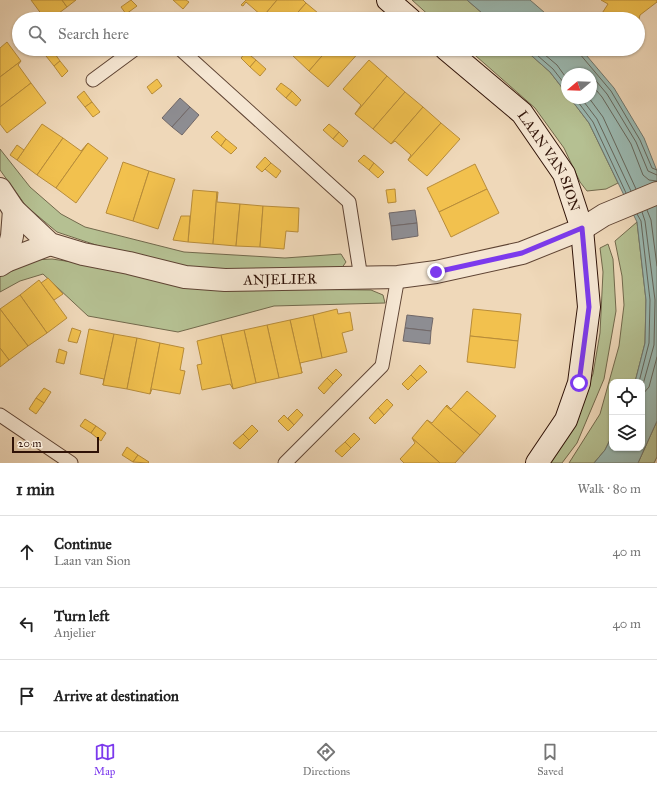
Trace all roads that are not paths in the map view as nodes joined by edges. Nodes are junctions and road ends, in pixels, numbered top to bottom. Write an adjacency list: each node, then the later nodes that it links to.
1 (388, 0): 2 (street)
2 (402, 12)
3 (126, 56): 6 (lane)
4 (188, 56): 14 (lane)
5 (454, 56): 10 (street, LAAN VAN SION)
6 (93, 80)
7 (0, 188): 9 (street, ANJELIER)
8 (657, 192): 10 (street, ANJELIER)
9 (14, 210): 11 (street, ANJELIER); 12 (street)
10 (582, 228): 13 (street, ANJELIER); 18 (street, LAAN VAN SION)
11 (50, 244): 12 (street); 14 (street, ANJELIER)
12 (3, 263)
13 (398, 277): 14 (street, ANJELIER); 17 (lane)
14 (361, 278)
15 (0, 415): 16 (lane)
16 (71, 463)
17 (285, 463)
18 (537, 463)

